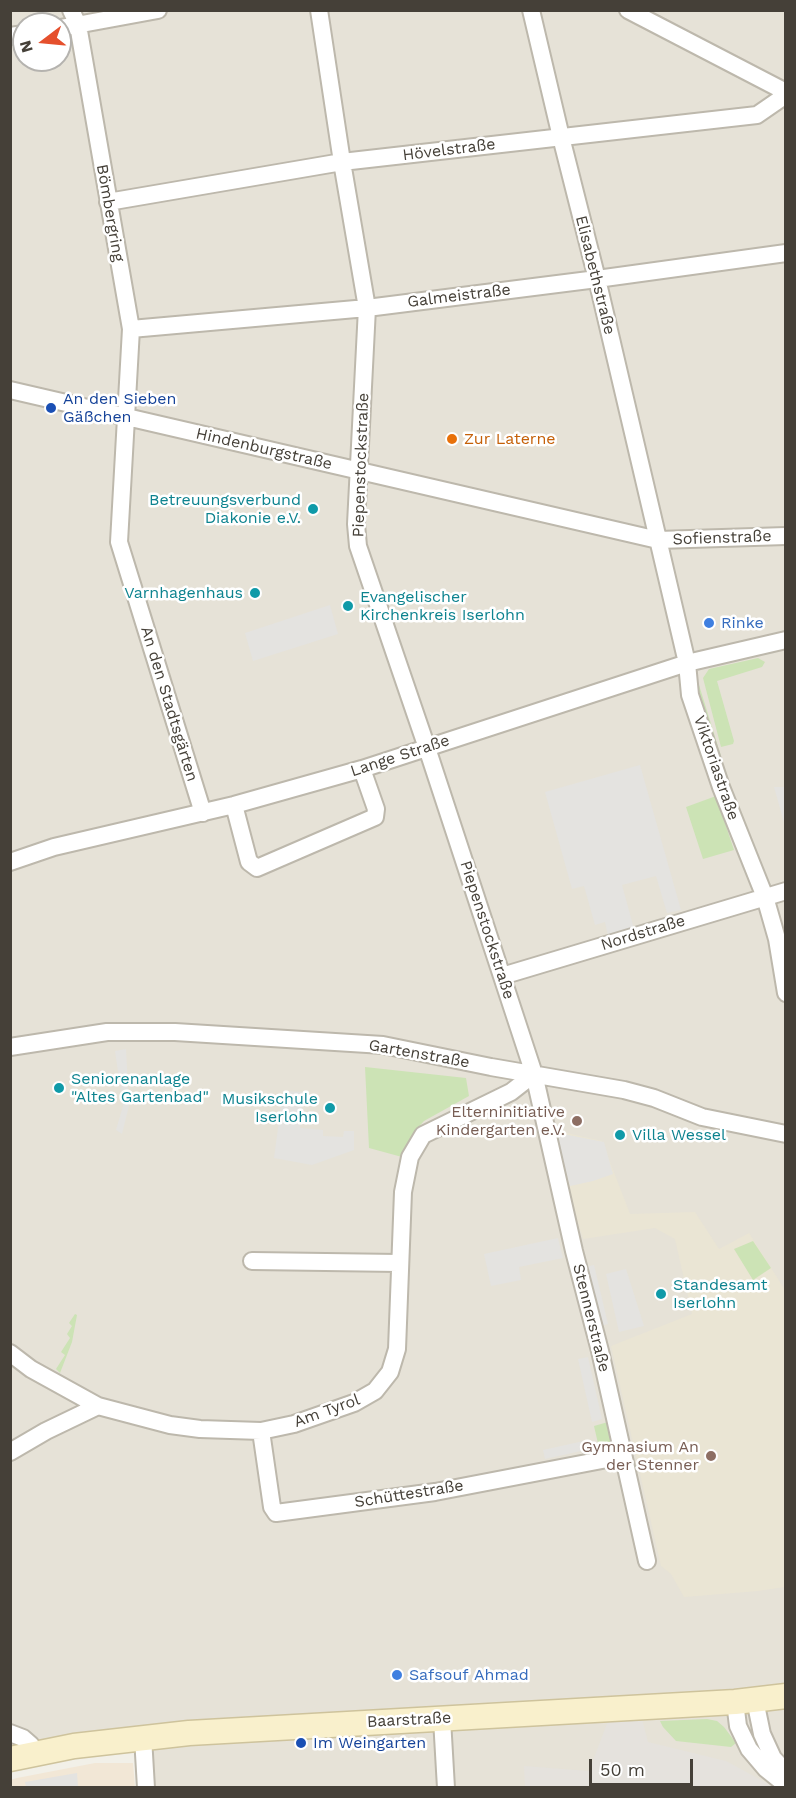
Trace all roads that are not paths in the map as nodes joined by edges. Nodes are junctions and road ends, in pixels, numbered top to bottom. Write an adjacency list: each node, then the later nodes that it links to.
1 (158, 10): 5 (street)
2 (320, 10): 8 (street, Piepenstockstraße)
3 (531, 10): 7 (street, Elisabethstraße)
4 (628, 10): 6 (street)
5 (74, 18): 9 (street, Bömbergring)
6 (786, 93): 7 (street, Hövelstraße)
7 (561, 137): 8 (street, Hövelstraße); 11 (street, Elisabethstraße)
8 (342, 162): 9 (street, Hövelstraße); 12 (street, Piepenstockstraße)
9 (108, 202): 13 (street, Bömbergring)
10 (786, 253): 11 (street, Galmeistraße)
11 (597, 279): 12 (street, Galmeistraße); 18 (street, Elisabethstraße)
12 (367, 308): 13 (street, Galmeistraße); 16 (street, Piepenstockstraße)
13 (131, 329): 15 (street, Bömbergring)
14 (10, 390): 15 (street, Hindenburgstraße)
15 (125, 417): 16 (street, Hindenburgstraße); 24 (street, An den Stadtsgärten)
16 (360, 470): 18 (street, Hindenburgstraße); 21 (street, Piepenstockstraße)
17 (786, 536): 18 (street, Sofienstraße)
18 (658, 540): 20 (street, Viktoriastraße)
19 (786, 640): 20 (street, Lange Straße)
20 (687, 663): 21 (street, Lange Straße); 27 (street, Viktoriastraße)
21 (427, 748): 22 (street, Lange Straße); 28 (street, Piepenstockstraße)
22 (362, 769): 23 (street, Lange Straße); 23 (street)
23 (234, 805): 24 (street, Lange Straße)
24 (203, 813): 25 (street, Lange Straße)
25 (10, 862)
26 (786, 891): 27 (street, Nordstraße)
27 (765, 897): 28 (street, Nordstraße); 29 (street, Viktoriastraße)
28 (502, 976): 31 (street, Piepenstockstraße)
29 (786, 993)
30 (10, 1047): 31 (street, Gartenstraße)
31 (534, 1074): 32 (street, Gartenstraße); 34 (street, Am Tyrol); 39 (street, Stennerstraße)
32 (786, 1134)
33 (252, 1261): 34 (street)
34 (399, 1263): 37 (street, Am Tyrol)
35 (10, 1353): 36 (street, Am Tyrol)
36 (98, 1406): 37 (street, Am Tyrol); 38 (street)
37 (261, 1431): 39 (street, Schüttestraße)
38 (10, 1452)
39 (623, 1456): 40 (street, Stennerstraße)
40 (647, 1561)
41 (786, 1696): 42 (main road, Baarstraße)
42 (745, 1701): 43 (main road, Baarstraße); 47 (street); 48 (street)
43 (442, 1719): 45 (main road, Baarstraße); 50 (street)
44 (10, 1733): 46 (street, Baarstraße)
45 (143, 1737): 46 (main road, Baarstraße); 49 (street)
46 (22, 1756)
47 (786, 1772)
48 (786, 1785)
49 (146, 1788)
50 (446, 1788)

